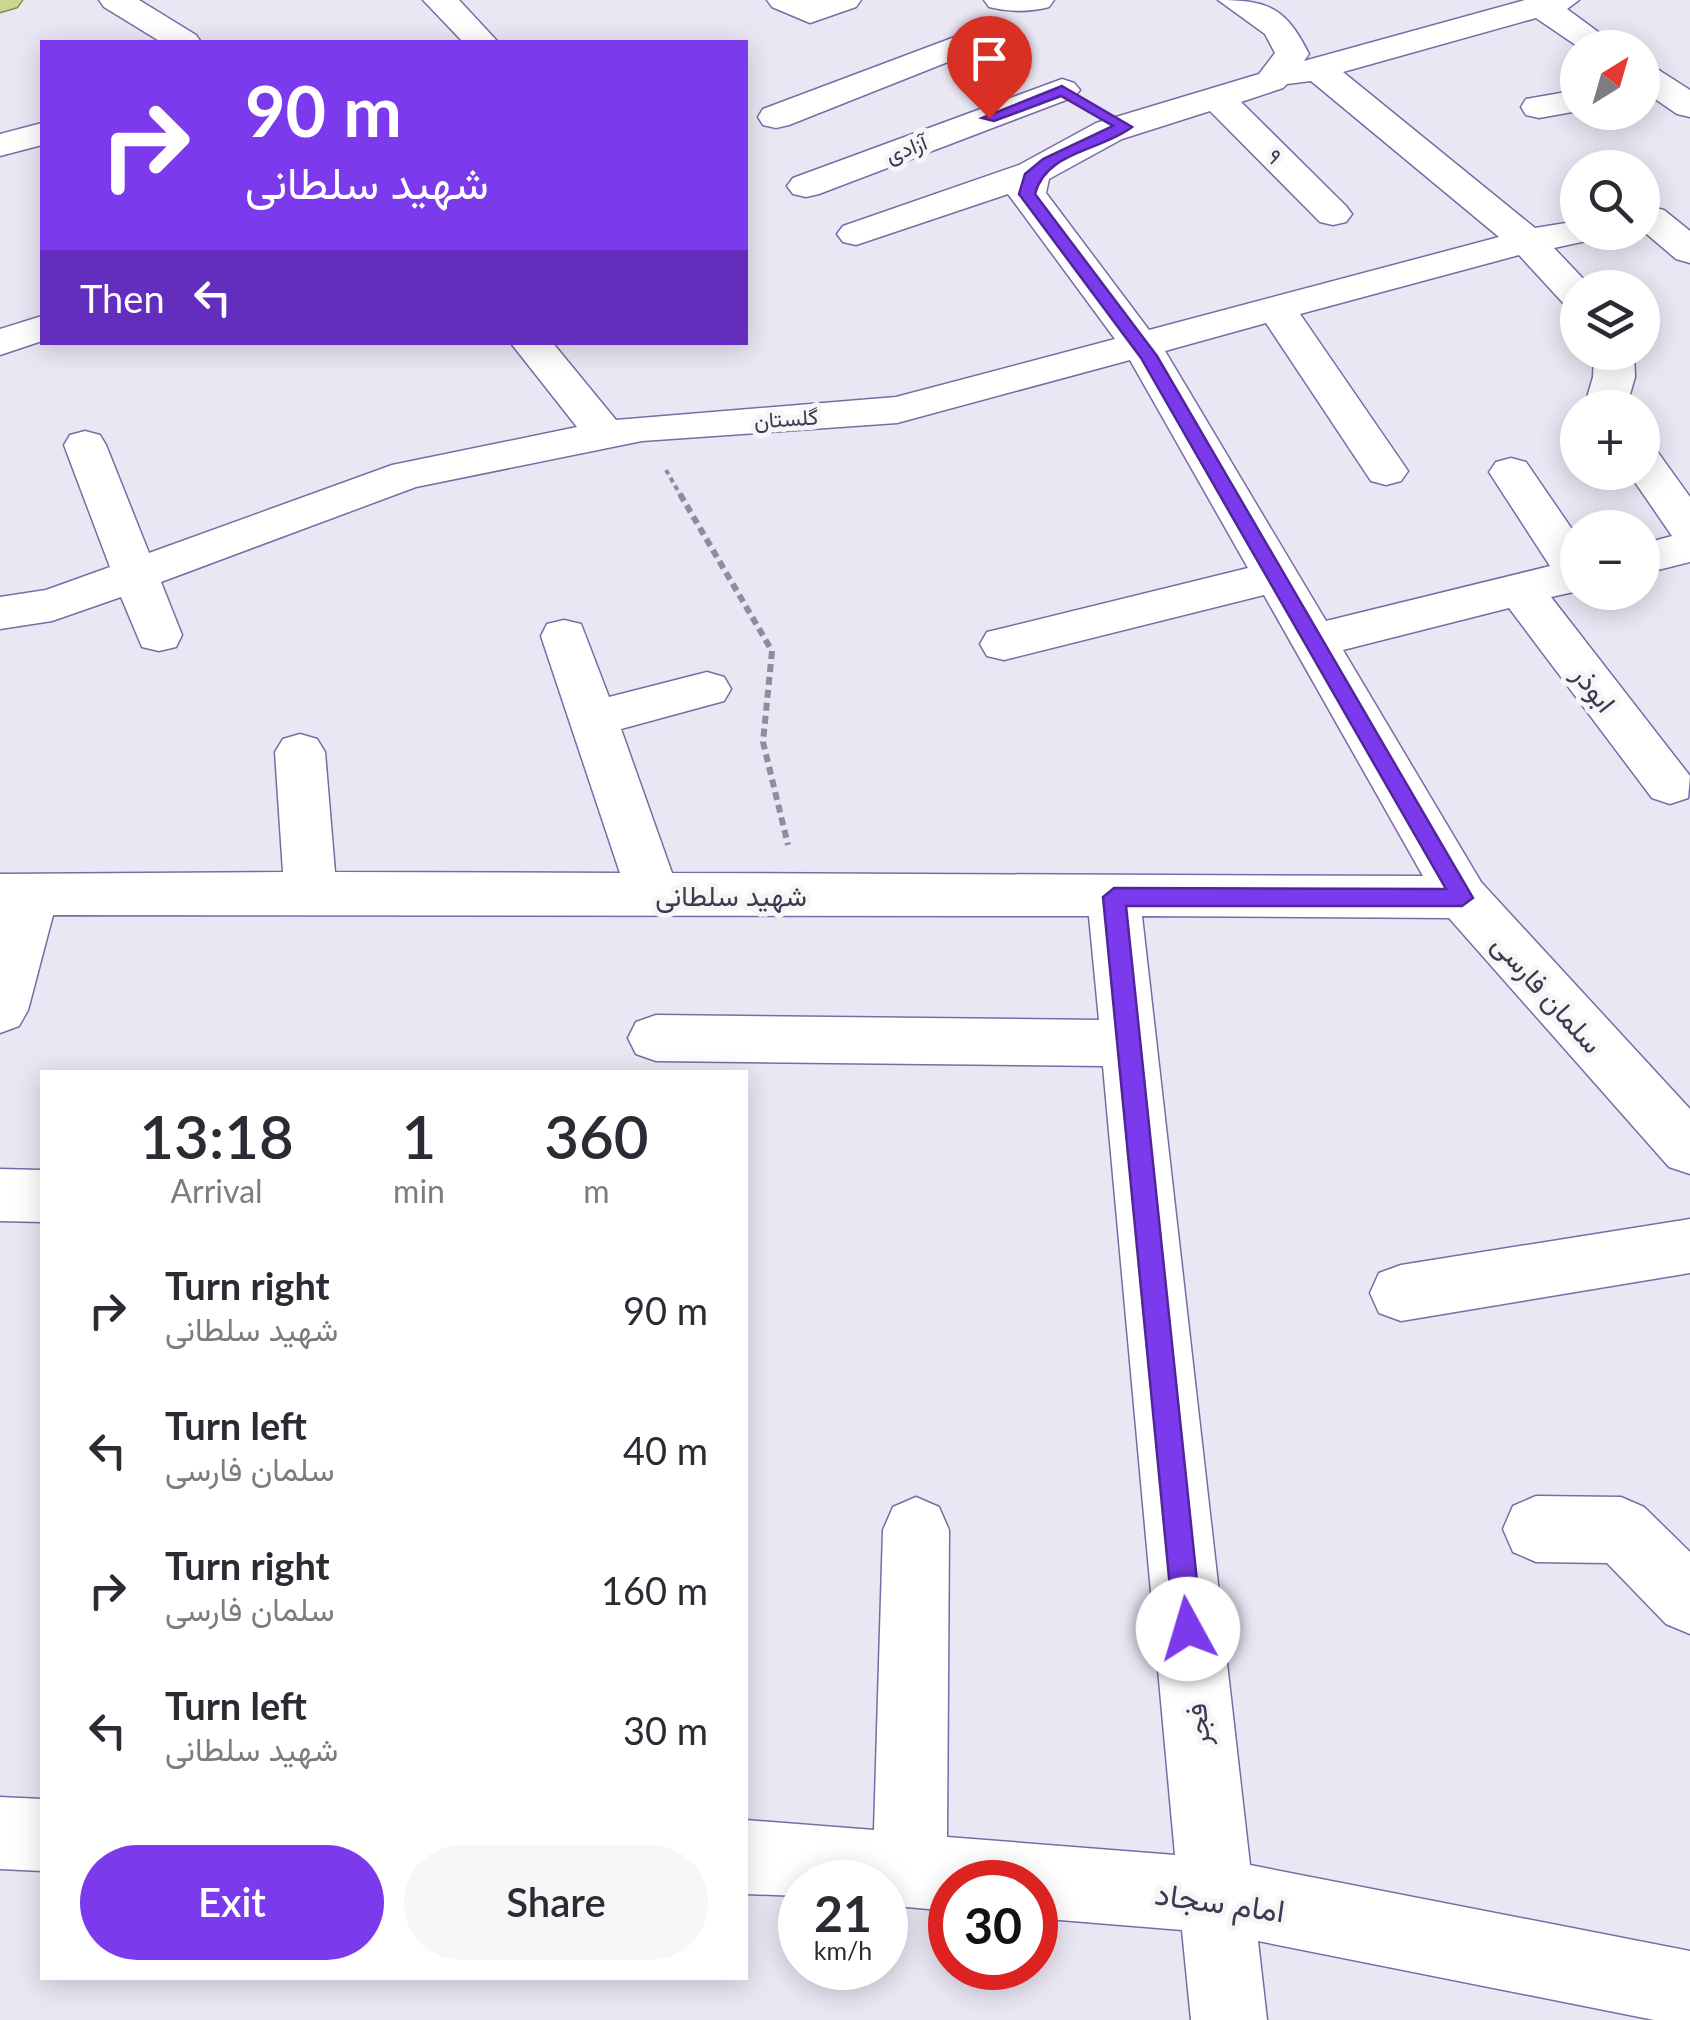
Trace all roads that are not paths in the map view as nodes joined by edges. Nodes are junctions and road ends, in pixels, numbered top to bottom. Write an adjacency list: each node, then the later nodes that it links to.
1 (116, 0): 11 (street)
2 (440, 0): 12 (street)
3 (784, 0): 4 (street)
4 (844, 0)
5 (1001, 0): 6 (street)
6 (1037, 0)
7 (1235, 0): 15 (street)
8 (1552, 3): 10 (street); 14 (street)
9 (942, 20): 13 (street)
10 (1583, 30)
11 (181, 40)
12 (480, 40)
13 (1000, 53): 17 (street); 22 (street)
14 (1318, 69): 15 (street); 34 (street)
15 (1271, 81): 18 (street)
16 (1660, 89): 20 (street)
17 (1062, 90): 23 (street); 27 (street, آزادی)
18 (1217, 98): 23 (street); 29 (street, ۹)
19 (1560, 103): 21 (street)
20 (1690, 106)
21 (1539, 107)
22 (776, 117)
23 (1124, 127): 26 (street)
24 (40, 135): 25 (street)
25 (0, 145)
26 (1032, 174): 32 (street); 41 (street, سلمان فارسی)
27 (806, 186)
28 (1690, 210): 30 (street)
29 (1332, 214)
30 (1660, 216)
31 (1660, 229): 35 (street)
32 (856, 234)
33 (1560, 235): 34 (street, گلستان)
34 (1527, 241): 36 (street); 37 (street, گلستان)
35 (1690, 251)
36 (1560, 277)
37 (1276, 309): 41 (street, گلستان); 44 (street)
38 (40, 329): 39 (street)
39 (0, 343)
40 (532, 345): 42 (street)
41 (1138, 346): 42 (street, گلستان); 52 (street, سلمان فارسی)
42 (606, 435): 51 (street, گلستان)
43 (85, 445): 51 (street)
44 (1386, 471)
45 (1511, 472): 48 (street)
46 (1660, 486): 47 (street)
47 (1690, 528)
48 (1560, 547)
49 (1690, 548): 50 (street)
50 (1660, 555)
51 (136, 574): 55 (street, گلستان); 56 (street)
52 (1275, 578): 58 (street, سلمان فارسی); 59 (street)
53 (1560, 579): 54 (street)
54 (1520, 590): 58 (street); 63 (street, ابوذر)
55 (0, 613)
56 (158, 635)
57 (564, 636): 61 (street)
58 (1313, 641): 68 (street, سلمان فارسی)
59 (1004, 644)
60 (707, 690): 61 (street)
61 (593, 719): 65 (street)
62 (296, 753): 64 (street)
63 (1670, 785)
64 (310, 892): 65 (street, شهید سلطانی); 66 (street, شهید سلطانی)
65 (653, 894): 67 (street, شهید سلطانی)
66 (16, 895): 69 (street)
67 (1114, 897): 68 (street, شهید سلطانی); 71 (street, فجر)
68 (1462, 898): 72 (street, سلمان فارسی)
69 (0, 1010)
70 (656, 1038): 71 (street)
71 (1128, 1043): 84 (street, فجر)
72 (1690, 1149)
73 (0, 1196): 74 (street)
74 (40, 1196)
75 (1690, 1246): 76 (street)
76 (1401, 1293)
77 (916, 1530): 83 (street)
78 (1536, 1530): 79 (street)
79 (1690, 1600)
80 (0, 1833): 81 (street)
81 (40, 1835)
82 (748, 1857): 83 (street, امام سجاد)
83 (910, 1871): 84 (street, امام سجاد)
84 (1214, 1895): 85 (street, امام سجاد); 86 (street, فجر)
85 (1690, 1989)
86 (1229, 2020)

